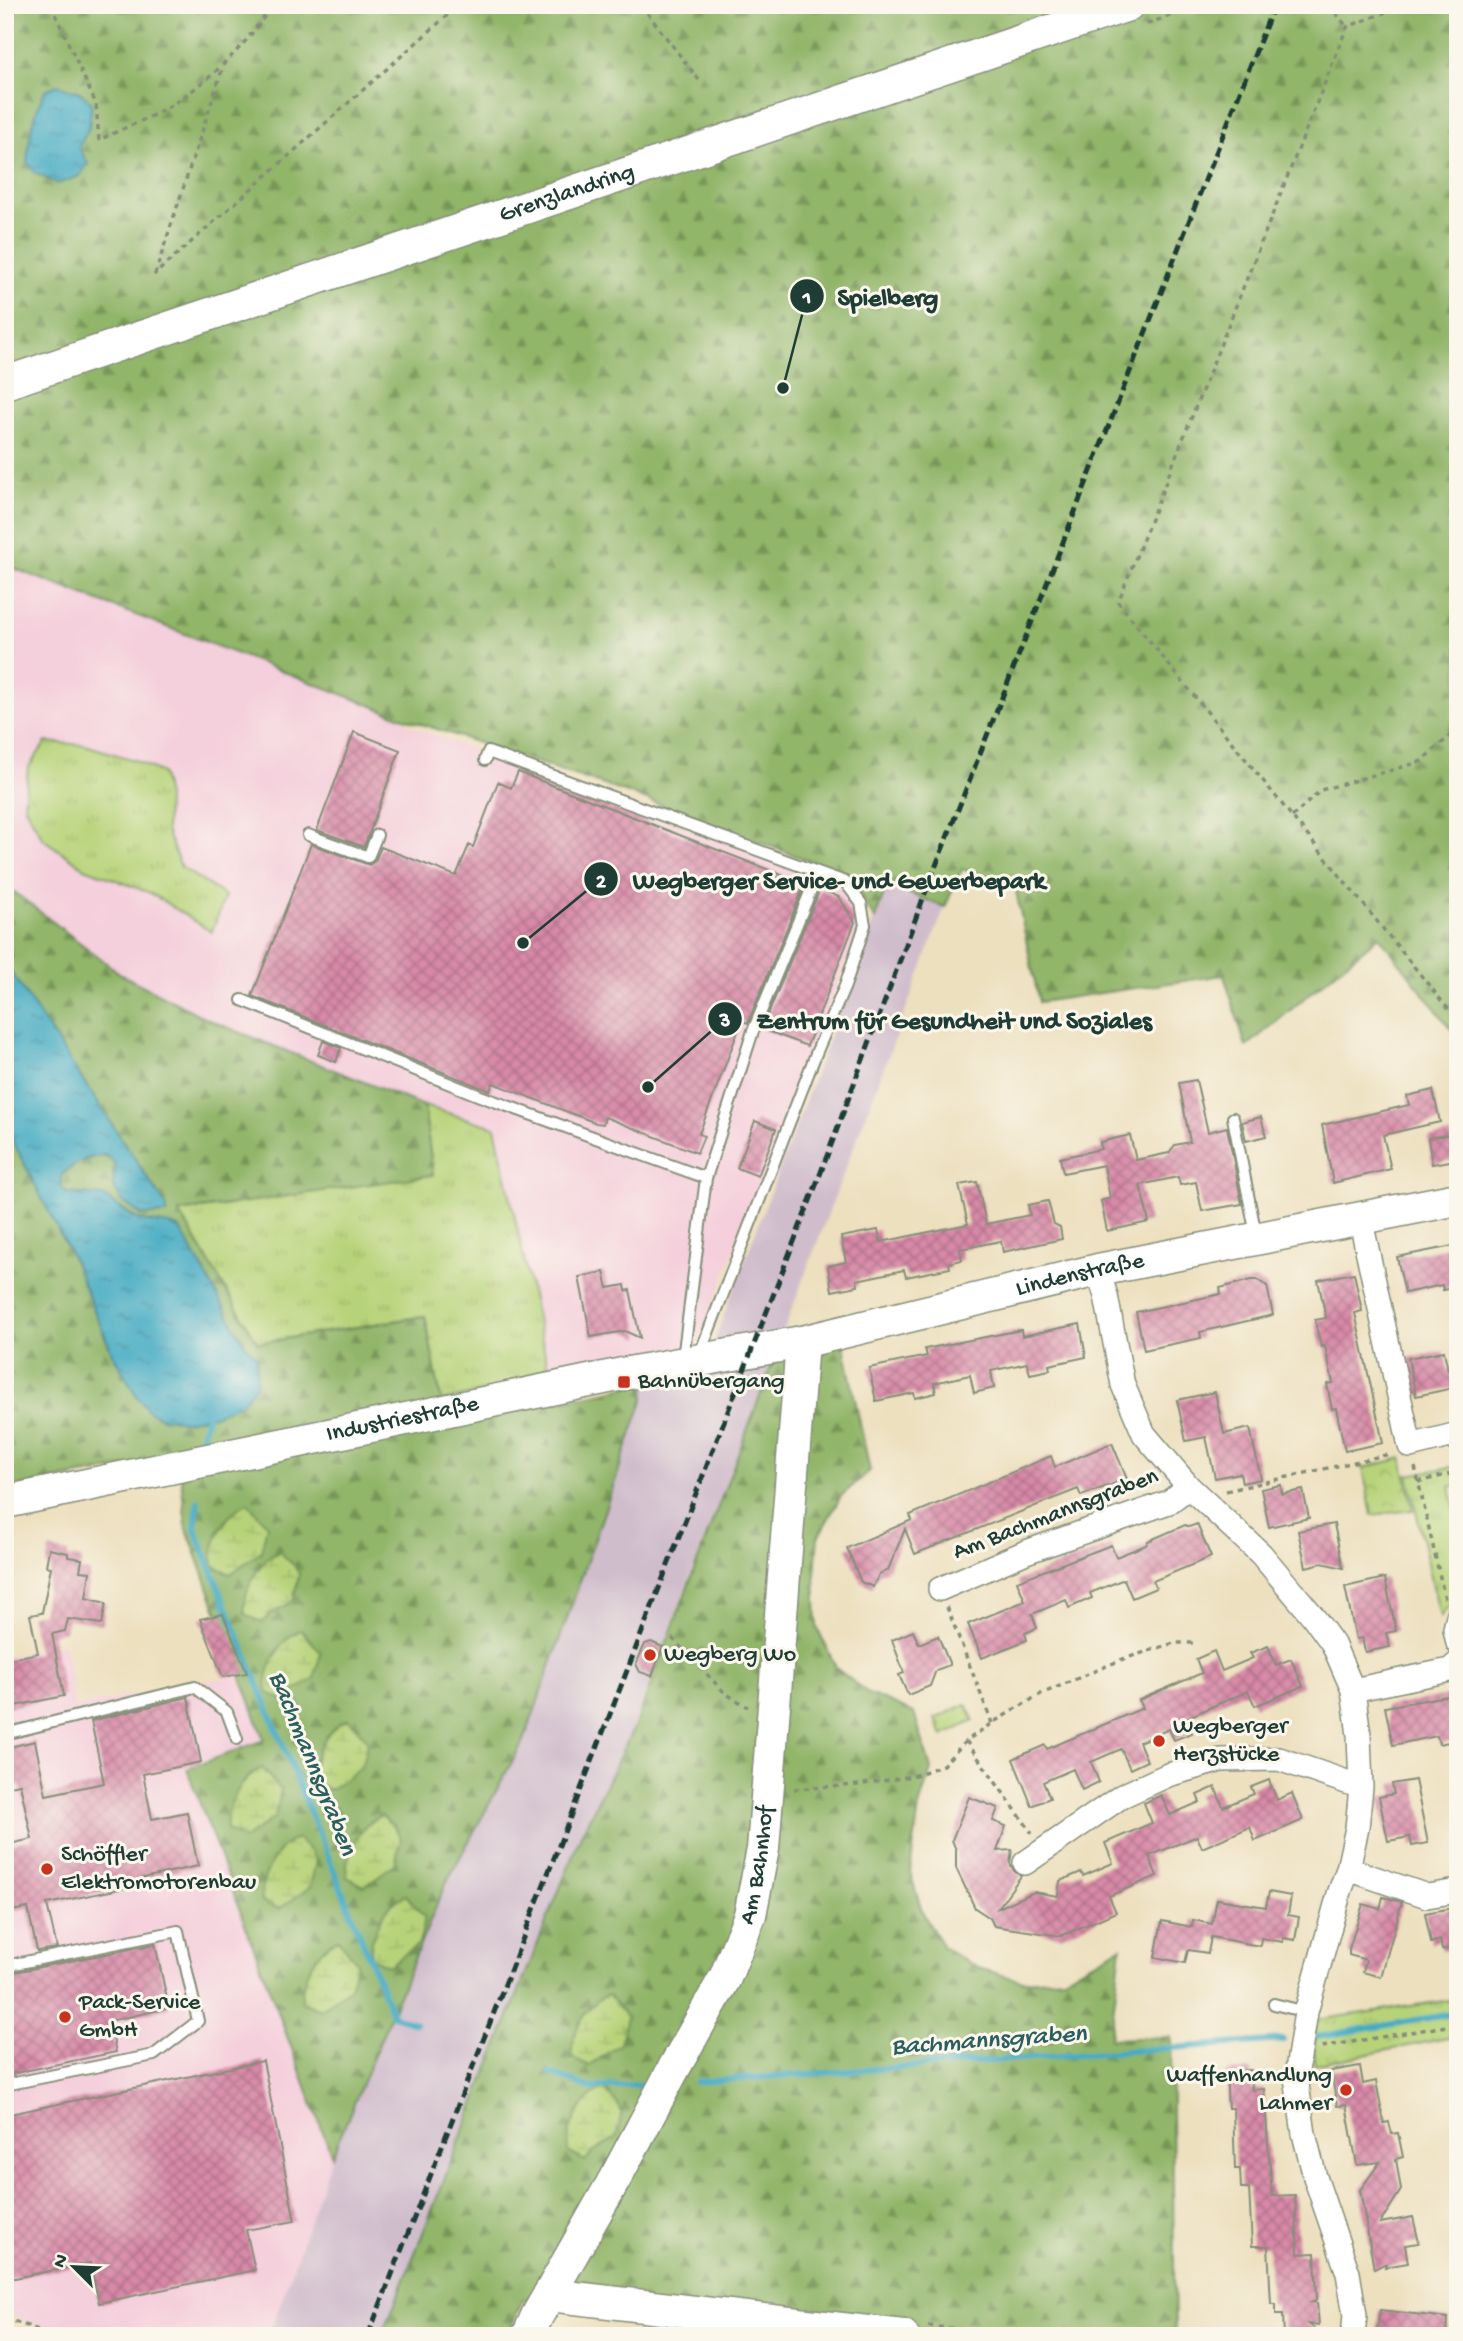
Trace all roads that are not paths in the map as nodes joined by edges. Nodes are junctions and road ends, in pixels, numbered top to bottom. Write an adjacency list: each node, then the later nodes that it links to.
1 (1128, 5): 2 (street, Grenzlandring)
2 (5, 383)
3 (485, 760): 6 (lane)
4 (308, 835): 5 (lane)
5 (377, 835)
6 (818, 873): 9 (lane); 15 (lane)
7 (242, 1000): 9 (lane)
8 (1233, 1118): 12 (lane)
9 (706, 1178): 15 (lane)
10 (1458, 1199): 11 (street, Lindenstraße)
11 (1360, 1217): 12 (street, Lindenstraße); 16 (street)
12 (1256, 1239): 13 (street, Lindenstraße)
13 (1098, 1270): 14 (street, Lindenstraße); 17 (street, Am Bachmannsgraben)
14 (802, 1342): 15 (street, Industriestraße); 34 (street, Am Bahnhof)
15 (689, 1363): 18 (street, Industriestraße)
16 (1458, 1434)
17 (1195, 1492): 19 (street, Am Bachmannsgraben); 23 (street, Am Bachmannsgraben)
18 (5, 1502)
19 (940, 1589)
20 (1452, 1612): 21 (street)
21 (1458, 1643)
22 (1458, 1662): 23 (street)
23 (1353, 1690): 26 (street, Am Bachmannsgraben)
24 (5, 1734): 25 (lane)
25 (237, 1739)
26 (1361, 1787): 27 (street); 28 (street, Am Bachmannsgraben)
27 (1034, 1857)
28 (1348, 1869): 29 (street); 32 (street, Am Bachmannsgraben)
29 (1458, 1891)
30 (5, 1966): 33 (lane)
31 (1274, 2004): 32 (lane)
32 (1306, 2012): 37 (street, Am Bachmannsgraben)
33 (5, 2085)
34 (549, 2295): 35 (street, Am Bahnhof); 36 (street)
35 (528, 2336)
36 (904, 2336)
37 (1353, 2336)

